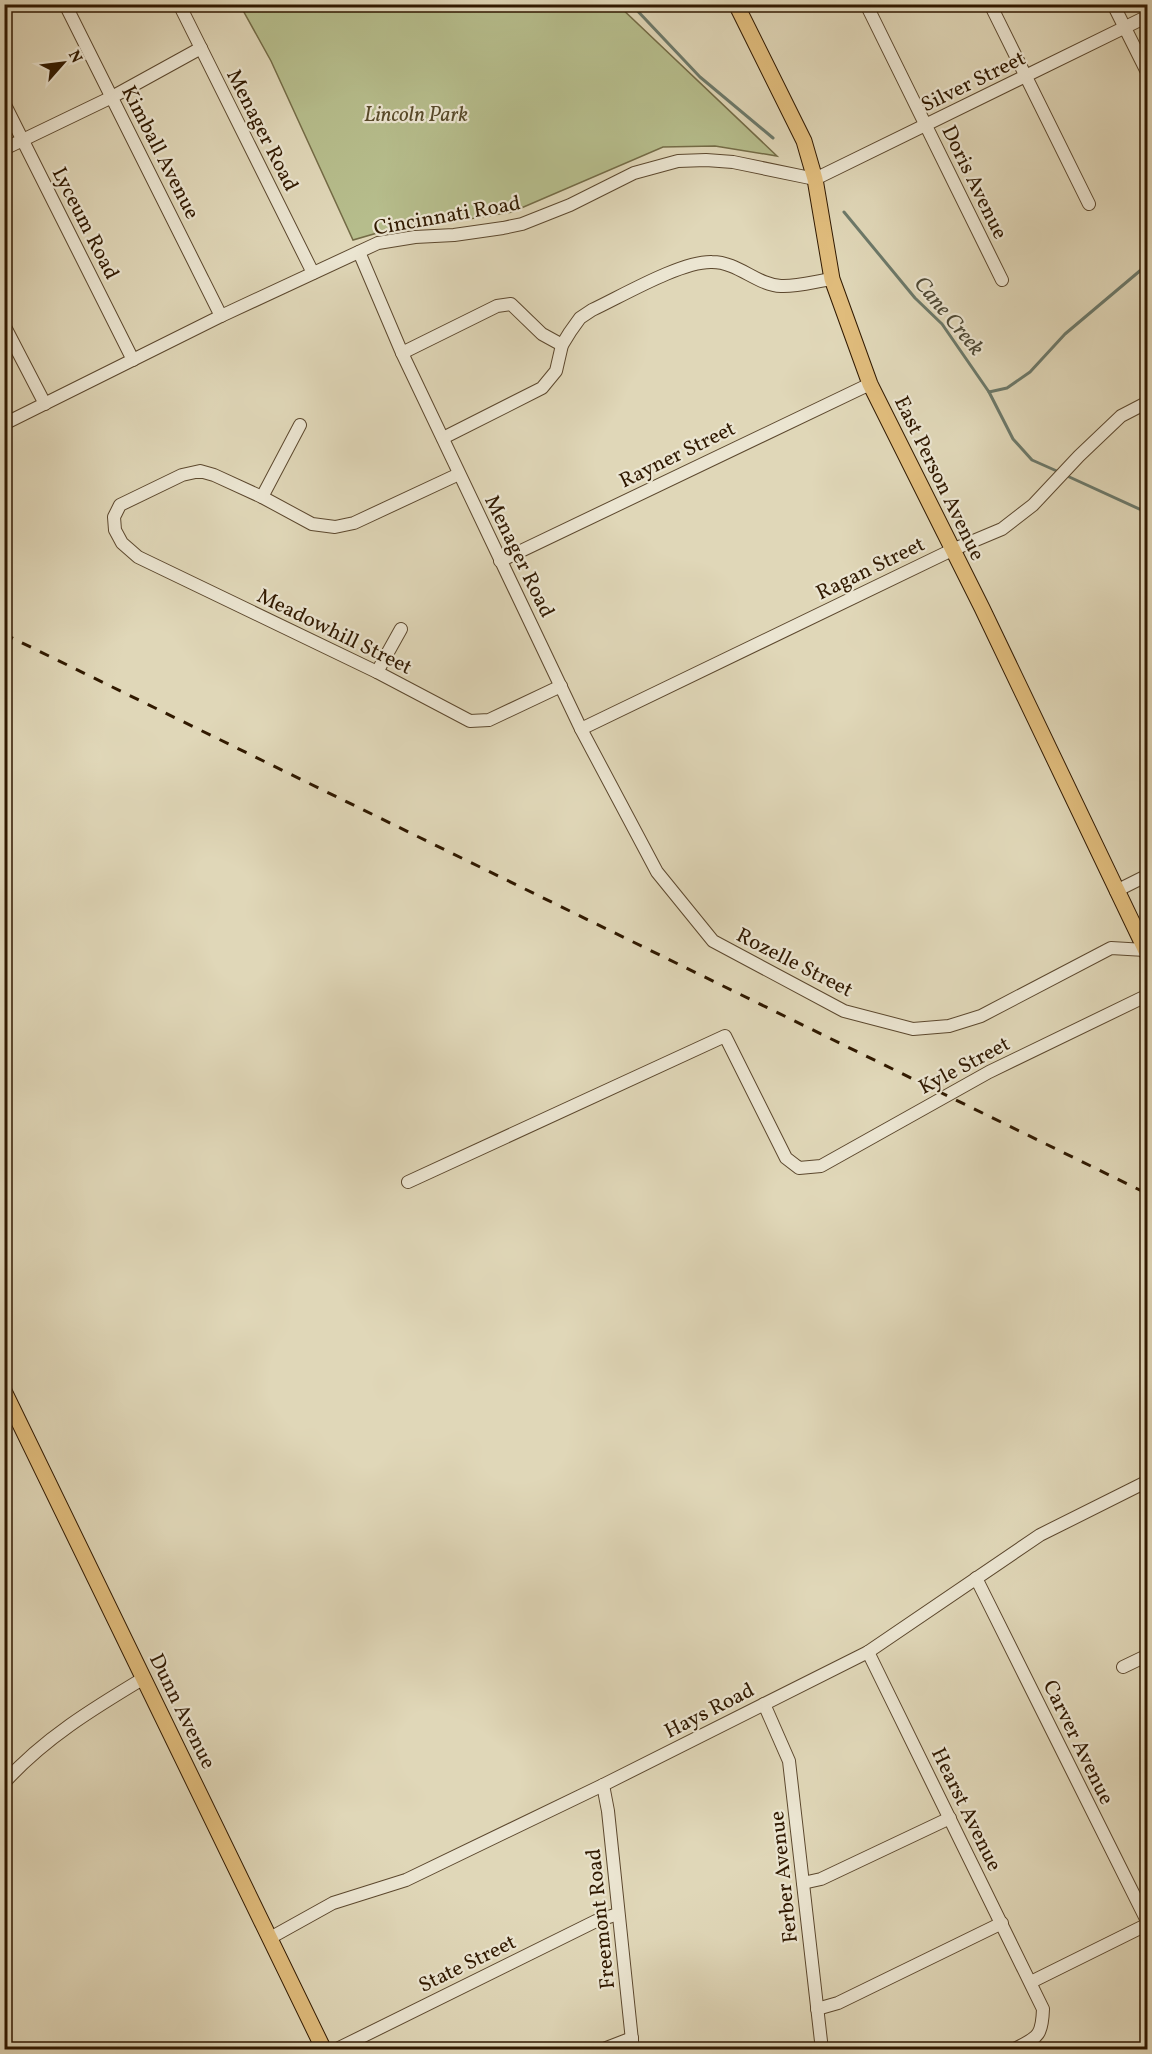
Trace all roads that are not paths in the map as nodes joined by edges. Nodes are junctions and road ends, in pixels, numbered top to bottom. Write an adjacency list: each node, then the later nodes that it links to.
1 (65, 4): 12 (street, Kimball Avenue)
2 (179, 4): 9 (street, Menager Road)
3 (736, 4): 17 (main road, East Person Avenue)
4 (866, 4): 14 (street, Doris Avenue)
5 (990, 4): 11 (street)
6 (1113, 4): 8 (street)
7 (1148, 16): 8 (street, Silver Street)
8 (1125, 27): 10 (street); 11 (street, Silver Street)
9 (201, 48): 12 (street); 20 (street, Menager Road)
10 (1148, 74)
11 (1025, 77): 14 (street, Silver Street); 18 (street)
12 (112, 97): 15 (street); 23 (street, Kimball Avenue)
13 (4, 103): 15 (street, Lyceum Road)
14 (926, 126): 17 (street, Silver Street); 22 (street, Doris Avenue)
15 (23, 139): 16 (street); 27 (street, Lyceum Road)
16 (4, 148)
17 (815, 179): 19 (street, Cincinnati Road); 21 (main road, East Person Avenue)
18 (1089, 204)
19 (359, 252): 20 (street, Cincinnati Road); 26 (street, Menager Road)
20 (313, 273): 23 (street, Cincinnati Road)
21 (832, 279): 25 (street); 28 (main road, East Person Avenue)
22 (1002, 280)
23 (221, 316): 27 (street, Cincinnati Road)
24 (4, 325): 30 (street)
25 (562, 345): 26 (street); 33 (street)
26 (402, 353): 33 (street, Menager Road)
27 (133, 360): 30 (street, Cincinnati Road)
28 (870, 384): 36 (main road, East Person Avenue); 37 (street, Rayner Street)
29 (1148, 402): 36 (street, Ragan Street)
30 (45, 404): 31 (street, Cincinnati Road)
31 (4, 424)
32 (300, 425): 35 (street)
33 (443, 438): 34 (street, Menager Road)
34 (459, 474): 35 (street); 37 (street, Menager Road)
35 (262, 496): 39 (street, Meadowhill Street)
36 (952, 550): 41 (street, Ragan Street); 44 (main road, East Person Avenue)
37 (500, 561): 40 (street, Menager Road)
38 (401, 629): 39 (street)
39 (377, 672): 40 (street, Meadowhill Street)
40 (561, 686): 41 (street, Menager Road)
41 (581, 729): 42 (street, Menager Road)
42 (657, 872): 45 (street, Rozelle Street)
43 (1148, 875): 44 (street)
44 (1116, 891): 45 (main road, East Person Avenue)
45 (1146, 953)
46 (1148, 994): 47 (street, Kyle Street)
47 (408, 1182)
48 (4, 1391): 54 (main road, Dunn Avenue)
49 (1148, 1481): 50 (street, Hays Road)
50 (976, 1578): 51 (street, Hays Road); 62 (street, Carver Avenue)
51 (868, 1652): 55 (street, Hays Road); 58 (street, Hearst Avenue)
52 (1148, 1655): 53 (street)
53 (1123, 1667)
54 (144, 1678): 56 (street); 63 (main road, Dunn Avenue)
55 (764, 1704): 57 (street, Hays Road); 59 (street, Ferber Avenue)
56 (4, 1783)
57 (603, 1785): 60 (street, Freemont Road); 63 (street, Hays Road)
58 (950, 1818): 59 (street); 61 (street, Hearst Avenue)
59 (803, 1883): 65 (street, Ferber Avenue)
60 (618, 1914): 66 (street, Freemont Road); 68 (street, State Street)
61 (1002, 1923): 64 (street, Hearst Avenue); 65 (street)
62 (1148, 1923): 64 (street)
63 (270, 1938): 67 (main road, Dunn Avenue)
64 (1031, 1982): 71 (street, Hearst Avenue)
65 (817, 2009): 70 (street, Ferber Avenue)
66 (632, 2044): 69 (street)
67 (324, 2049)
68 (335, 2049)
69 (601, 2049)
70 (822, 2049)
71 (1013, 2049)

